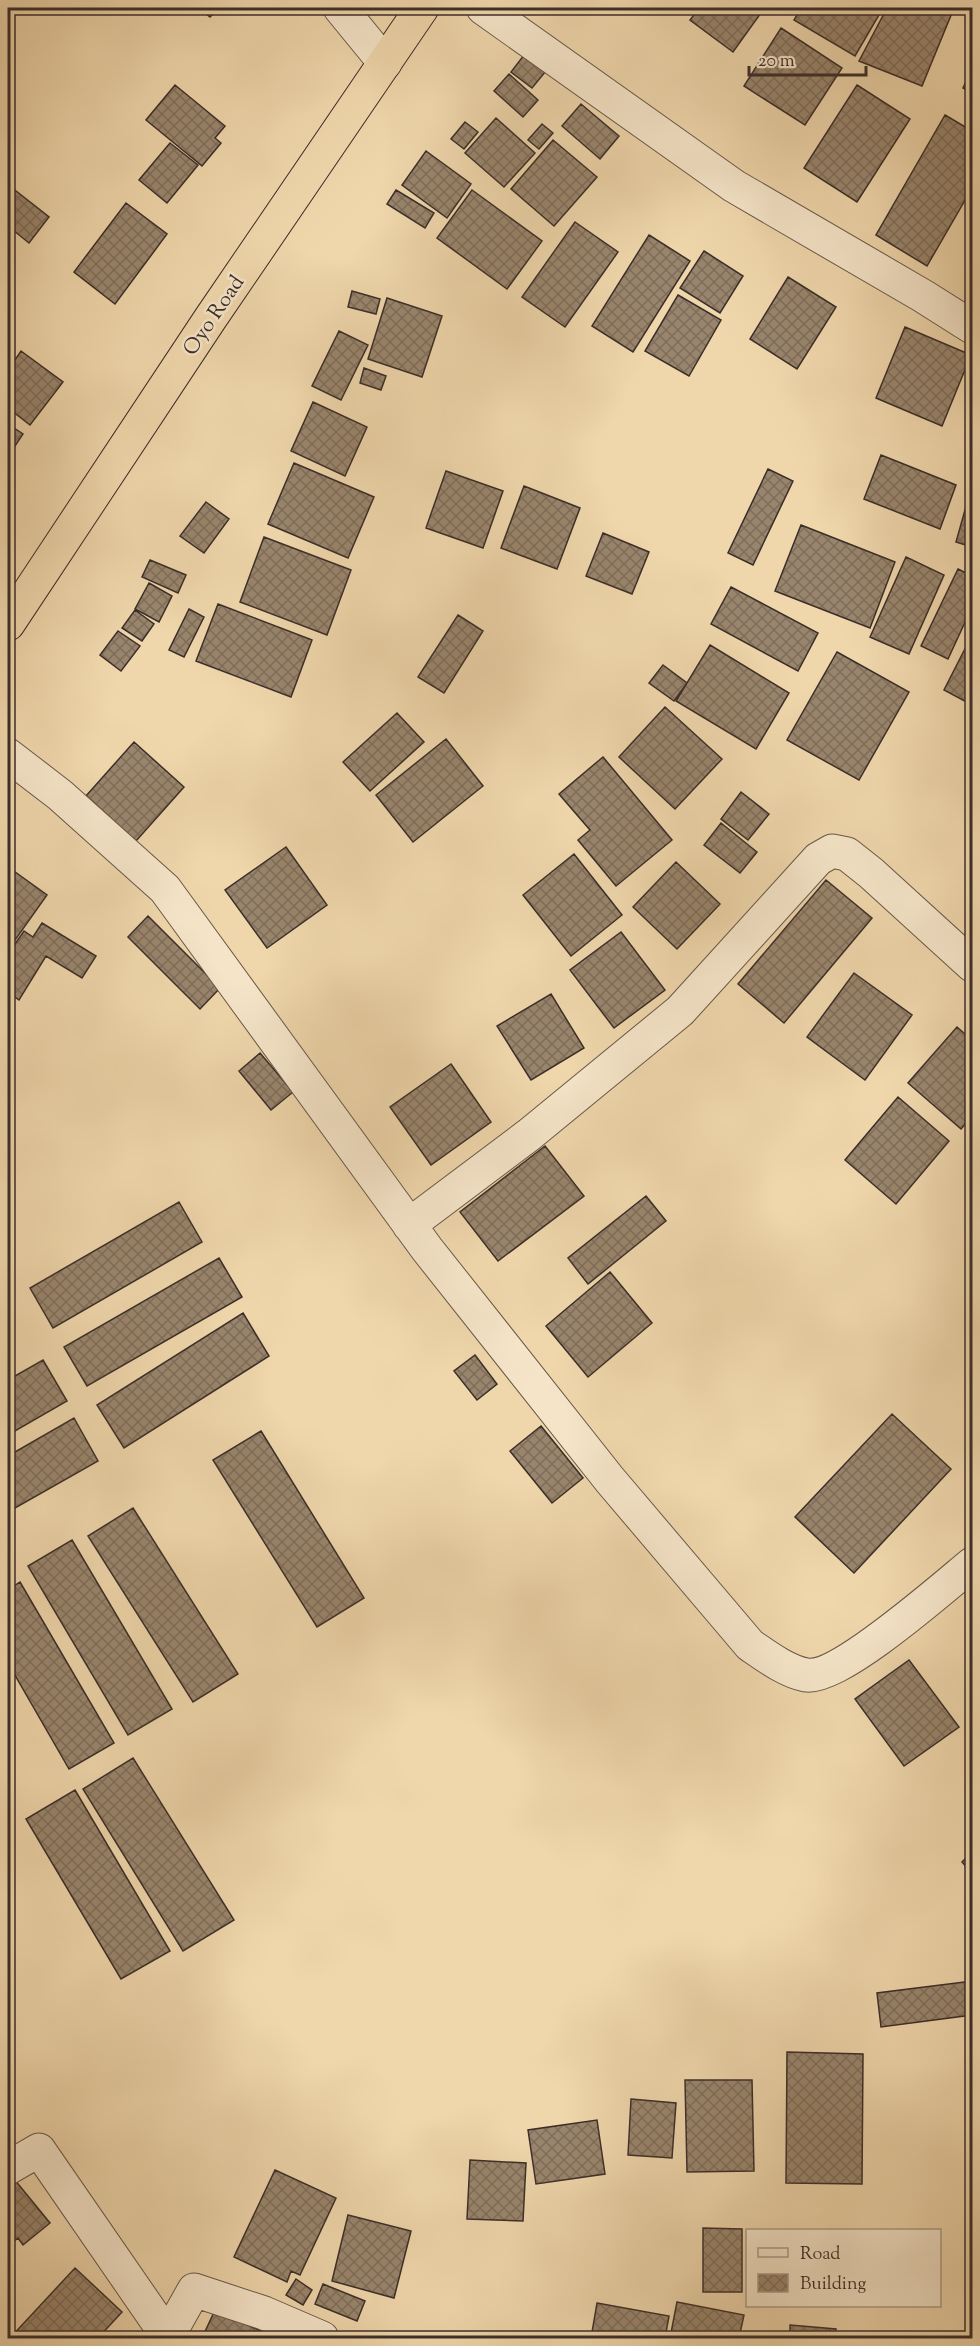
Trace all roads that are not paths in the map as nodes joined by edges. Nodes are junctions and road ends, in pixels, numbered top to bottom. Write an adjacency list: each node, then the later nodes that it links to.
1 (340, 8): 4 (street)
2 (422, 8): 4 (highway, Oyo Road)
3 (483, 8): 5 (street)
4 (385, 63): 6 (highway, Oyo Road)
5 (972, 327)
6 (8, 624)
7 (8, 755): 9 (street)
8 (972, 965): 9 (street)
9 (409, 1225): 10 (street)
10 (972, 1564)
11 (8, 2168): 12 (street)
12 (168, 2338): 13 (street)
13 (322, 2338)

